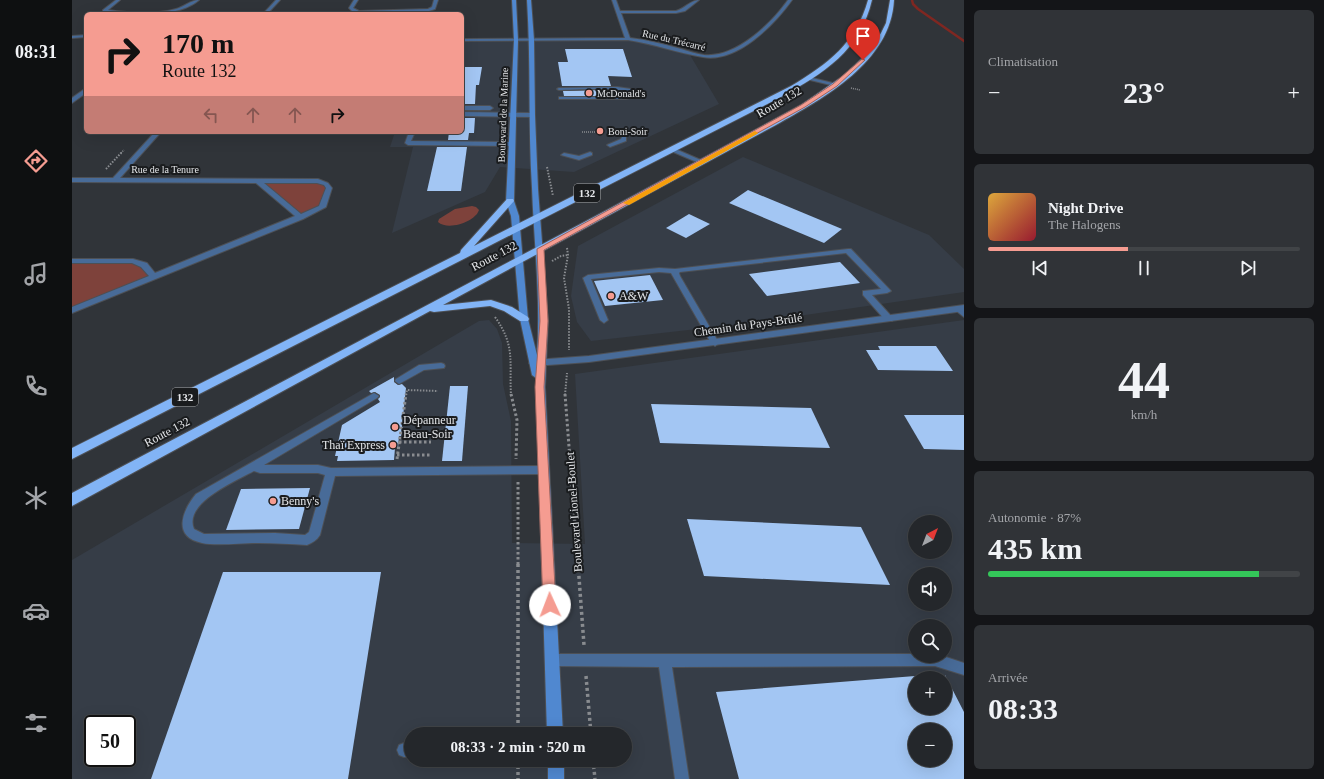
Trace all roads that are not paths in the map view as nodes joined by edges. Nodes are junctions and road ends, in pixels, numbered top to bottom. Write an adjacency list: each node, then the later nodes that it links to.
1 (118, 0): 2 (street)
2 (197, 0)
3 (278, 0): 13 (street)
4 (356, 0): 5 (street)
5 (436, 0)
6 (514, 0): 19 (street, Boulevard de la Marine)
7 (529, 0): 20 (street)
8 (614, 0): 14 (street)
9 (696, 0): 14 (street)
10 (790, 0): 17 (street, Rue du Trécarré)
11 (870, 0): 21 (highway, Route 132 / 132)
12 (892, 0): 22 (highway, Route 132 / 132)
13 (267, 12)
14 (619, 12): 17 (street)
15 (72, 36): 16 (street)
16 (84, 36)
17 (628, 39): 20 (street, Rue du Trécarré)
18 (464, 40): 19 (street, Rue du Trécarré)
19 (516, 40): 20 (street, Rue du Trécarré); 30 (street, Boulevard de la Marine)
20 (532, 40): 31 (street)
21 (808, 78): 22 (lane); 37 (highway, Route 132 / 132)
22 (835, 85): 40 (highway, Route 132 / 132)
23 (559, 89): 25 (lane)
24 (84, 91): 26 (street)
25 (561, 98)
26 (72, 100)
27 (464, 108): 28 (lane)
28 (490, 108)
29 (464, 114): 30 (street)
30 (512, 115): 31 (street); 35 (street, Boulevard de la Marine)
31 (532, 115): 46 (street)
32 (156, 134): 42 (street)
33 (411, 134): 35 (lane)
34 (624, 138): 36 (lane)
35 (512, 144): 44 (street, Boulevard de la Marine)
36 (610, 146)
37 (673, 150): 40 (lane); 46 (highway, Route 132 / 132)
38 (590, 154): 39 (lane)
39 (564, 155)
40 (701, 162): 48 (highway, Route 132 / 132)
41 (72, 180): 42 (street, Rue de la Tenure)
42 (115, 180): 43 (street, Rue de la Tenure)
43 (258, 181): 45 (street); 45 (street, Rue de la Tenure)
44 (510, 201): 47 (street, Boulevard de la Marine); 49 (highway)
45 (300, 218): 53 (street, Rue de la Tenure)
46 (538, 219): 47 (highway, Route 132 / 132); 48 (street)
47 (516, 230): 49 (highway, Route 132 / 132); 50 (street)
48 (540, 249): 50 (highway, Route 132 / 132); 61 (street)
49 (458, 258): 65 (highway, Route 132 / 132)
50 (518, 260): 55 (highway, Route 132 / 132); 58 (street)
51 (72, 261): 53 (street)
52 (676, 271): 57 (lane); 59 (lane); 60 (lane)
53 (154, 277): 54 (street, Rue de la Tenure)
54 (72, 310)
55 (427, 310): 58 (highway); 69 (highway, Route 132 / 132)
56 (962, 311): 57 (street, Chemin du Pays-Brûlé)
57 (889, 318): 60 (street, Chemin du Pays-Brûlé)
58 (524, 319): 61 (street)
59 (604, 320)
60 (715, 343): 61 (street, Chemin du Pays-Brûlé)
61 (538, 363): 67 (street)
62 (441, 366): 63 (lane)
63 (399, 381)
64 (374, 396): 66 (lane)
65 (72, 454)
66 (252, 466): 68 (lane); 68 (lane)
67 (544, 470): 68 (lane); 70 (street)
68 (331, 472)
69 (72, 500)
70 (552, 660): 71 (lane); 73 (street)
71 (665, 661): 72 (lane); 76 (lane)
72 (964, 668)
73 (555, 727)
74 (556, 767): 75 (street)
75 (556, 779)
76 (682, 779)

